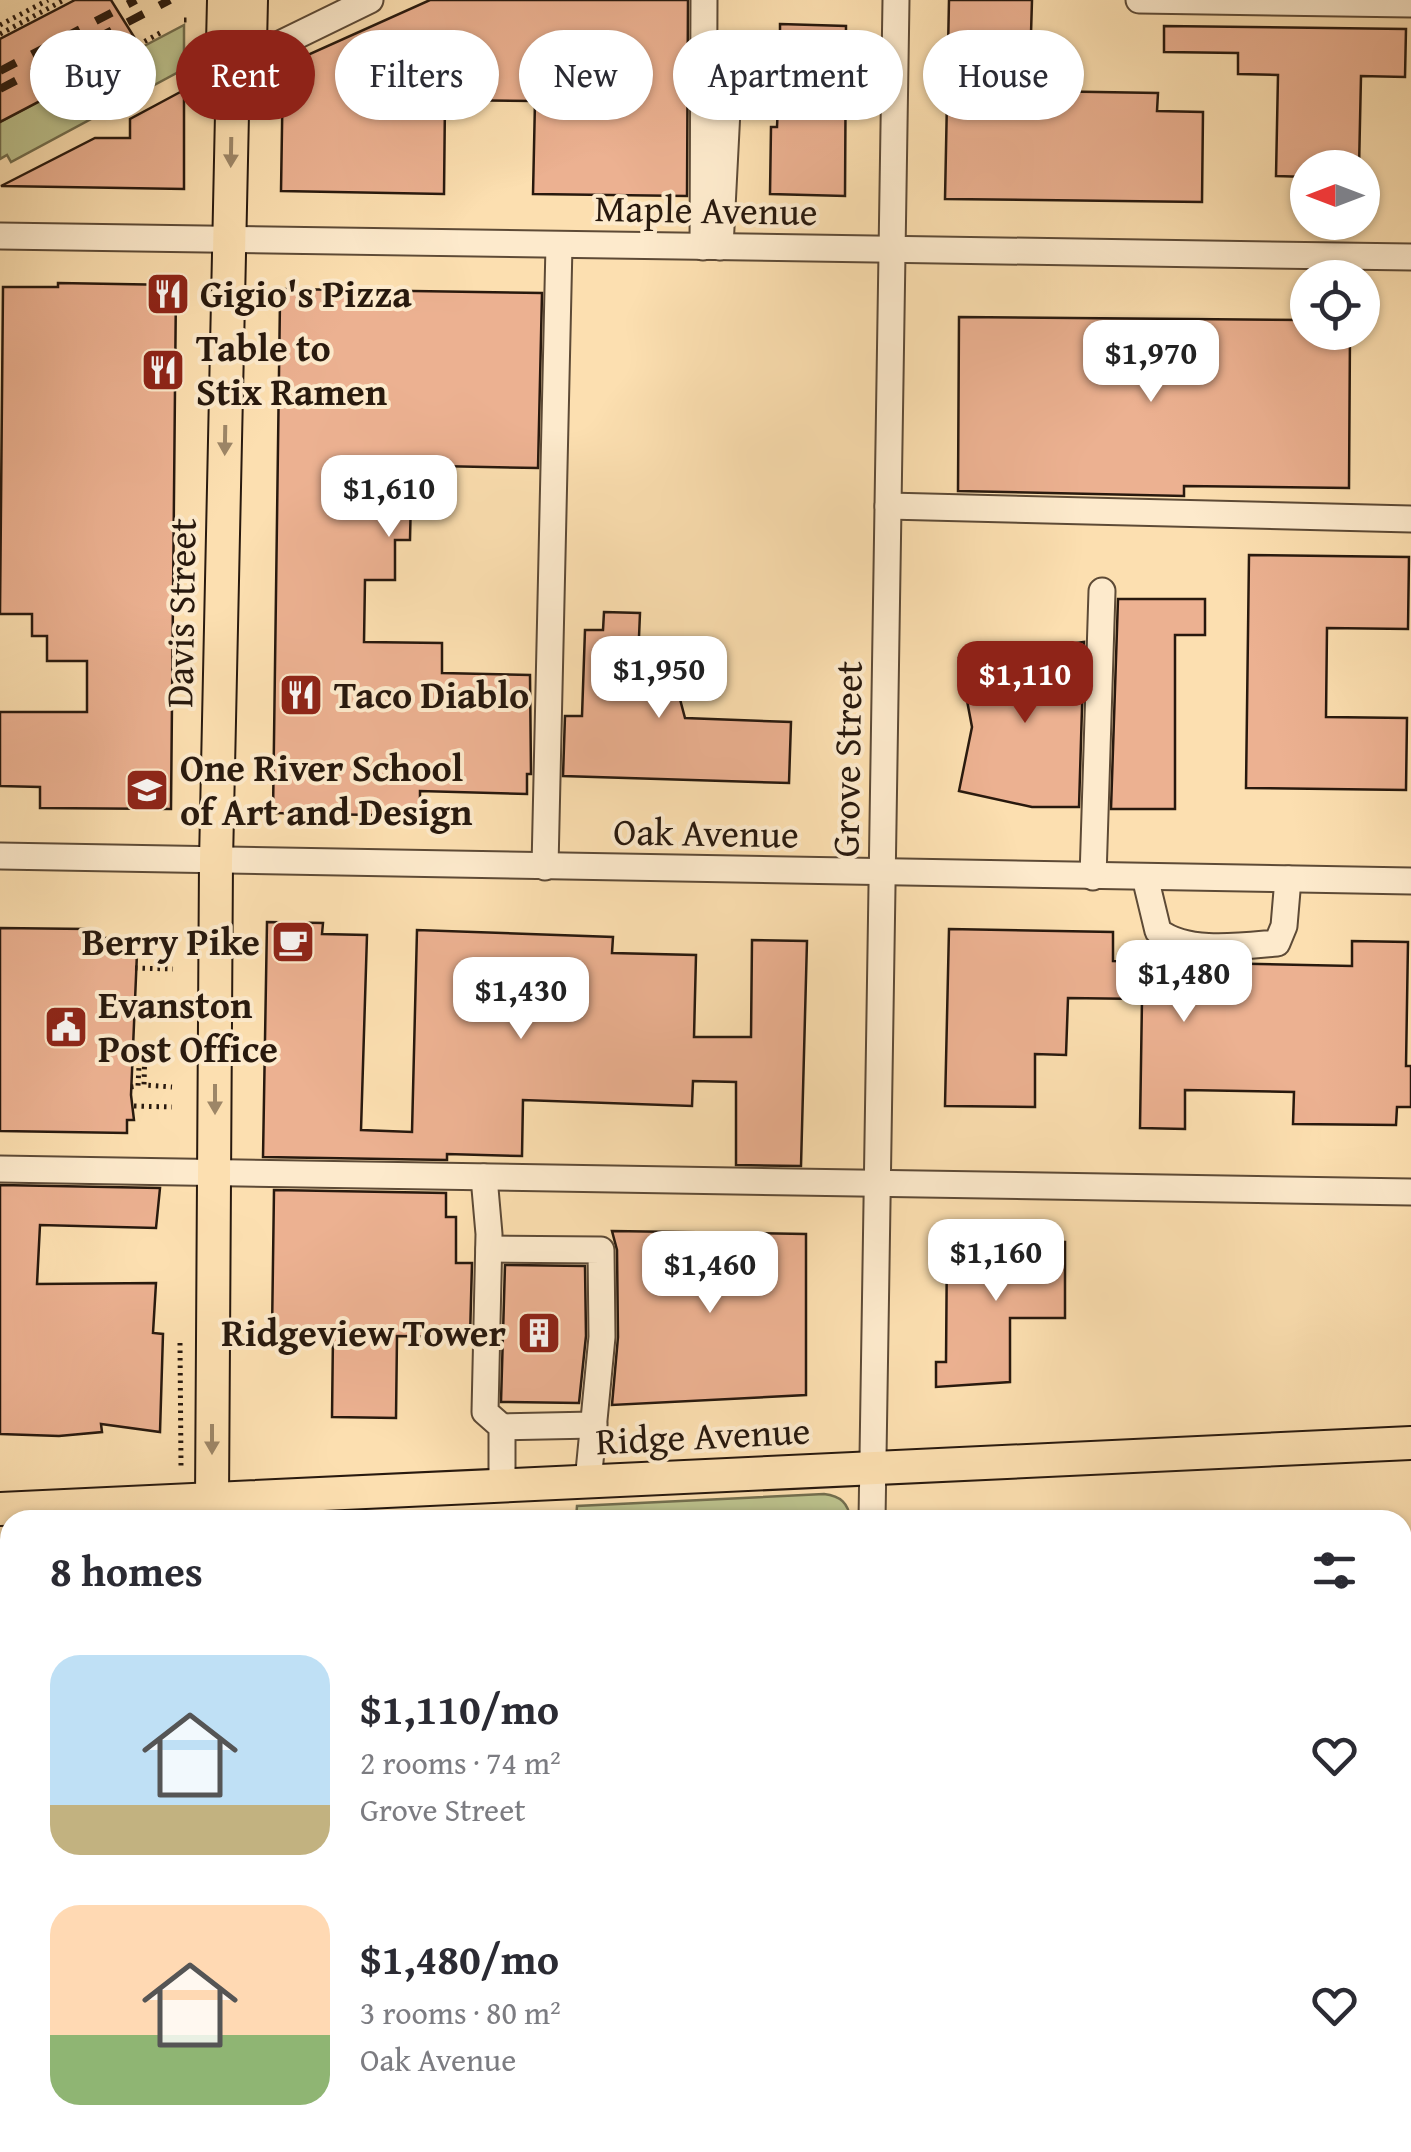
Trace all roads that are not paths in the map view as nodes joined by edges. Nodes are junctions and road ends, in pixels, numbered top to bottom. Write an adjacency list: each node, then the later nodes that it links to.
1 (224, 0): 9 (main road, Davis Street)
2 (251, 0): 10 (main road, Davis Street)
3 (370, 0): 11 (street)
4 (704, 0): 17 (street)
5 (896, 0): 18 (street, Grove Street)
6 (1139, 0): 7 (street)
7 (1169, 0): 8 (street)
8 (1411, 4)
9 (223, 30)
10 (250, 30)
11 (309, 30)
12 (231, 120): 15 (main road, Davis Street, one-way to 15)
13 (725, 120): 17 (street)
14 (0, 236): 15 (street, Maple Avenue)
15 (228, 237): 16 (street, Maple Avenue); 24 (main road, Davis Street, one-way to 24)
16 (558, 245): 17 (street, Maple Avenue); 25 (street)
17 (712, 248): 18 (street, Maple Avenue)
18 (892, 250): 19 (street, Maple Avenue); 20 (street, Grove Street)
19 (1411, 257)
20 (888, 506): 21 (street); 26 (street, Grove Street)
21 (1411, 519)
22 (1102, 591): 27 (street)
23 (0, 856): 24 (street, Oak Avenue)
24 (216, 861): 25 (street, Oak Avenue); 32 (main road, Davis Street, one-way to 32)
25 (545, 867): 26 (street, Oak Avenue)
26 (883, 873): 27 (street, Oak Avenue); 34 (street, Grove Street)
27 (1093, 877): 28 (street, Oak Avenue)
28 (1145, 878): 29 (street, Oak Avenue); 29 (street)
29 (1288, 880): 30 (street, Oak Avenue)
30 (1411, 882)
31 (0, 1169): 32 (street)
32 (214, 1172): 33 (street); 44 (main road, Davis Street, one-way to 44)
33 (484, 1176): 34 (street); 36 (street)
34 (878, 1182): 35 (street); 40 (street, Grove Street)
35 (1411, 1192)
36 (489, 1249): 37 (street); 38 (street)
37 (594, 1425): 38 (street); 41 (street)
38 (502, 1427): 42 (street)
39 (1411, 1443): 40 (main road, Ridge Avenue)
40 (873, 1467): 41 (main road, Ridge Avenue); 45 (street, Grove Street)
41 (588, 1482): 42 (main road, Ridge Avenue)
42 (502, 1486): 44 (main road, Ridge Avenue)
43 (0, 1509): 44 (main road, Ridge Avenue)
44 (212, 1510)
45 (872, 1510)

